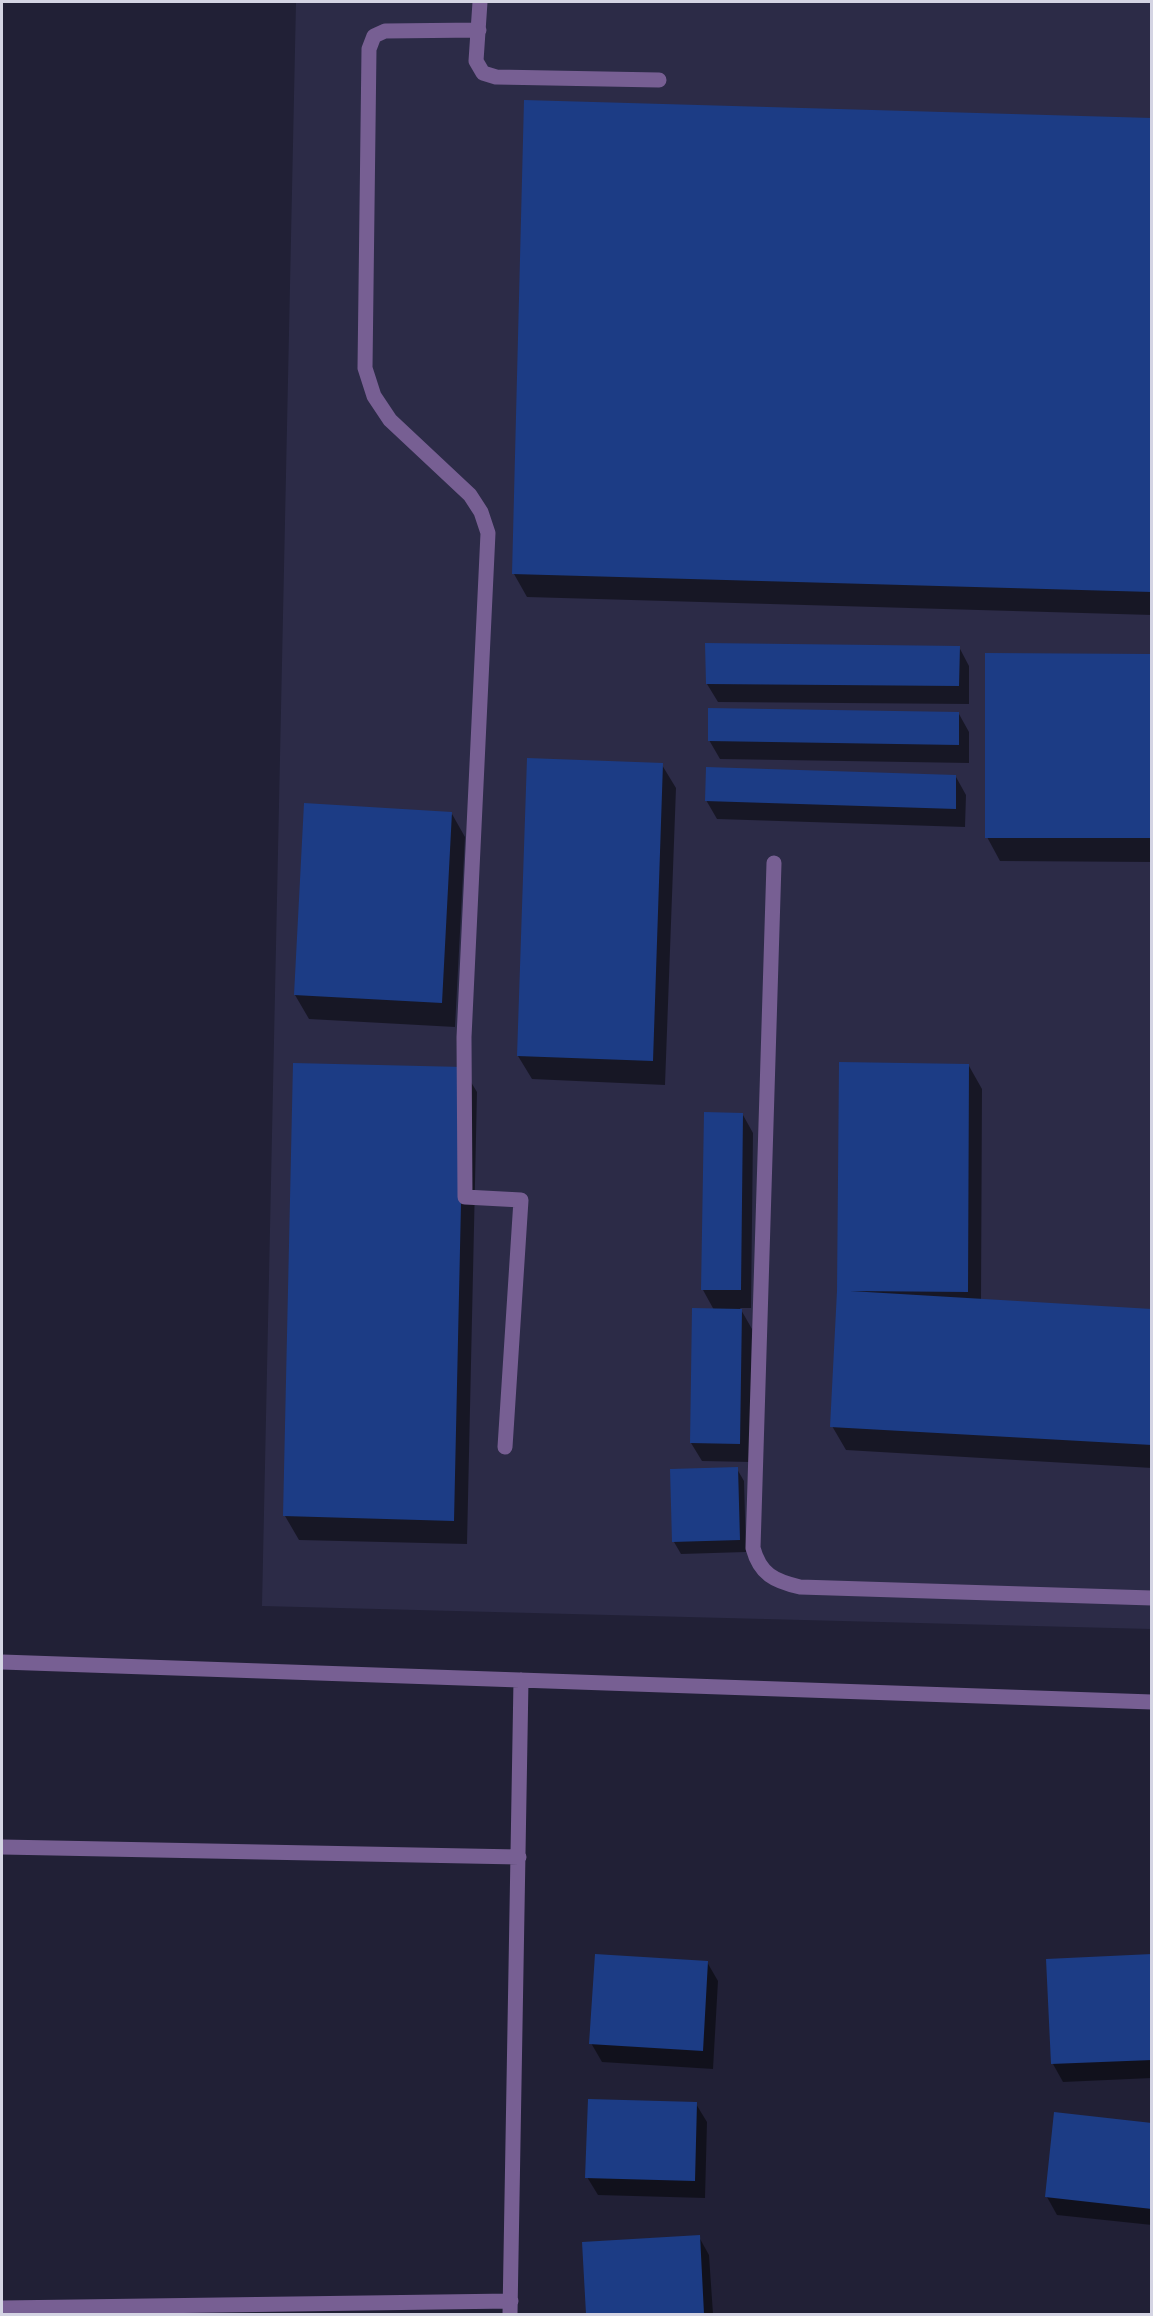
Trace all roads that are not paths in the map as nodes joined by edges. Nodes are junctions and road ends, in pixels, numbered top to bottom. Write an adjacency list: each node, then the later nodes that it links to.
1 (480, 2): 2 (street)
2 (479, 30): 3 (street); 5 (street)
3 (659, 80)
4 (774, 862): 6 (street)
5 (505, 1447)
6 (1152, 1598)
7 (2, 1662): 8 (street)
8 (521, 1680): 9 (street); 11 (street)
9 (1152, 1702)
10 (2, 1846): 11 (street)
11 (519, 1857): 13 (street)
12 (2, 2308): 13 (street)
13 (511, 2308)

